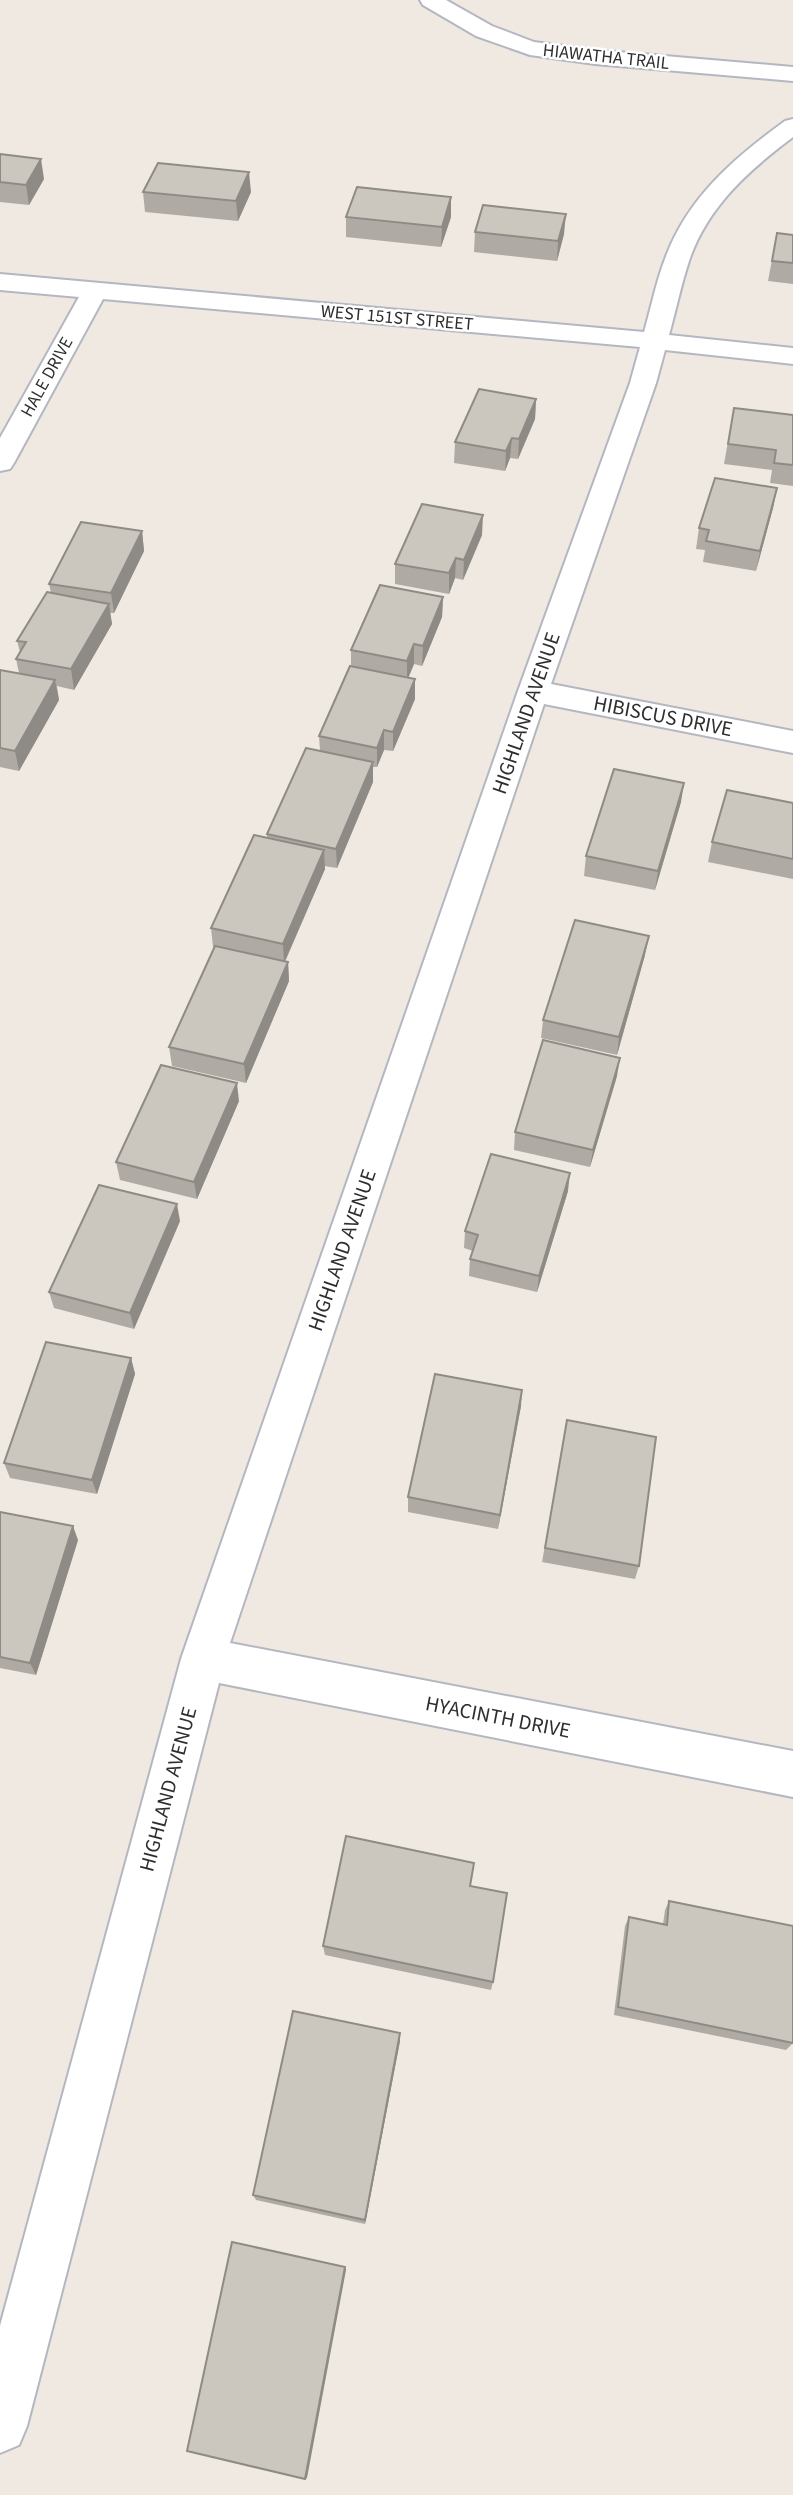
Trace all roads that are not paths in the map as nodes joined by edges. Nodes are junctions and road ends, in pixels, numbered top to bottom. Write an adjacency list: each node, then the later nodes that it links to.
1 (431, 0): 2 (street, HIAWATHA TRAIL)
2 (793, 74)
3 (793, 126): 6 (street, HIGHLAND AVENUE)
4 (0, 282): 5 (street, WEST 151ST STREET)
5 (94, 291): 6 (street, WEST 151ST STREET); 8 (street, HALE DRIVE)
6 (655, 341): 7 (street, WEST 151ST STREET); 9 (street, HIGHLAND AVENUE)
7 (793, 356)
8 (0, 463)
9 (533, 691): 10 (street, HIBISCUS DRIVE); 11 (street, HIGHLAND AVENUE)
10 (793, 742)
11 (203, 1659): 12 (street, HYACINTH DRIVE); 13 (street, HIGHLAND AVENUE)
12 (793, 1774)
13 (0, 2426)

